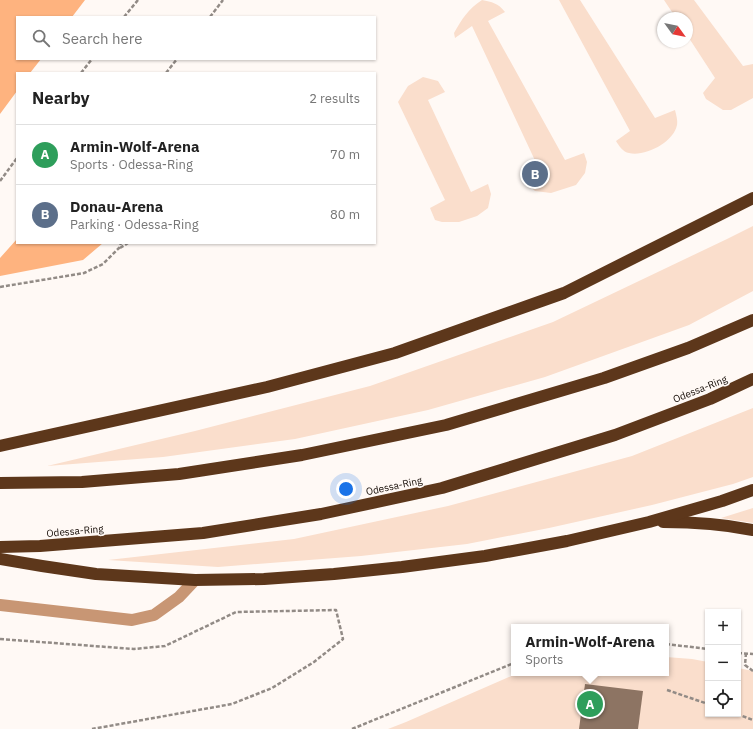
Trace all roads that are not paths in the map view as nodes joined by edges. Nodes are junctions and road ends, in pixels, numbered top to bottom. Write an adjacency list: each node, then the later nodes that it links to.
1 (753, 198): 4 (highway)
2 (753, 320): 5 (highway)
3 (753, 379): 9 (highway, Odessa-Ring)
4 (0, 446)
5 (0, 483)
6 (753, 490): 7 (highway)
7 (649, 522): 8 (highway); 11 (highway)
8 (753, 530)
9 (0, 547)
10 (0, 559): 11 (highway)
11 (195, 580): 12 (lane)
12 (0, 605)

